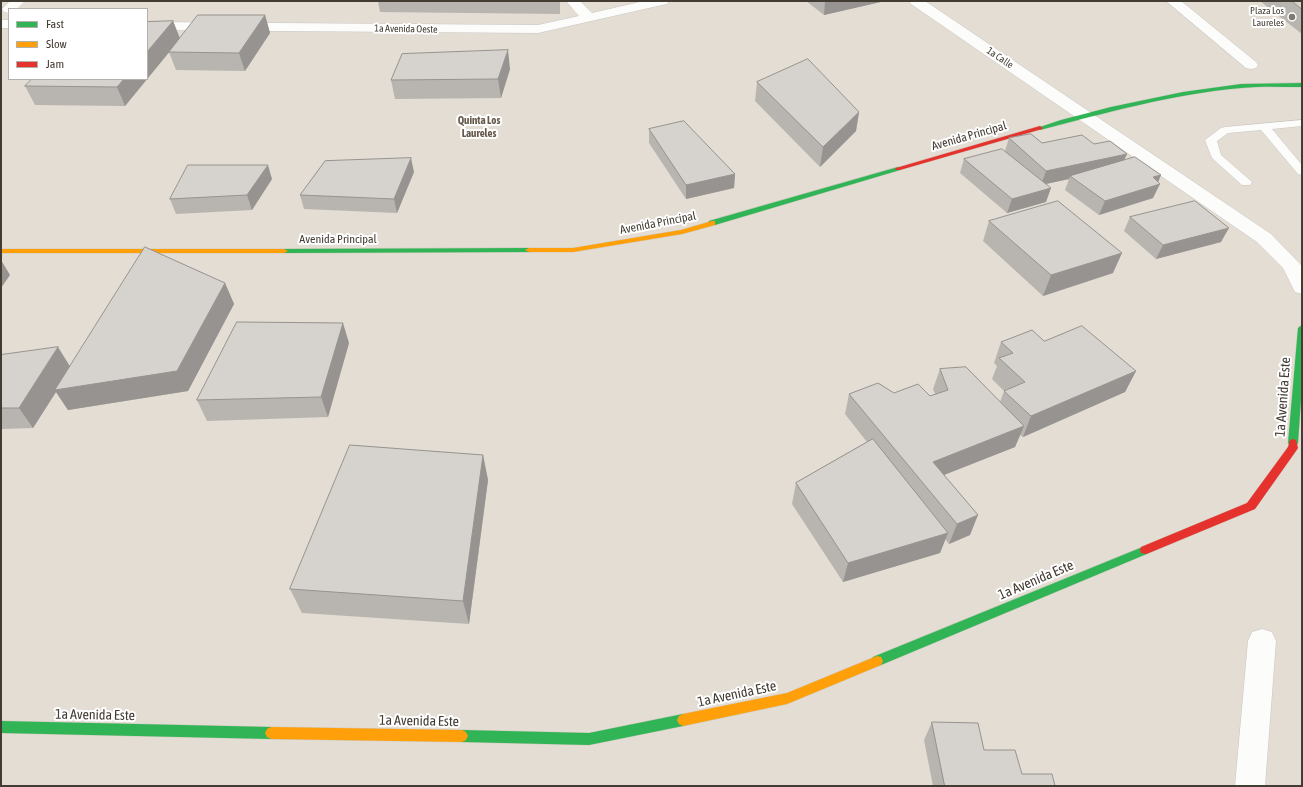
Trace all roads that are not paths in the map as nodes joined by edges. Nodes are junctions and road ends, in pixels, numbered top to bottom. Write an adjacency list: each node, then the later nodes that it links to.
1 (18, 1): 6 (street)
2 (573, 1): 7 (street)
3 (662, 1): 7 (street, 1a Avenida Oeste)
4 (916, 1): 11 (street, 1a Calle)
5 (1173, 1): 9 (street)
6 (10, 8)
7 (588, 17): 8 (street, 1a Avenida Oeste)
8 (148, 26)
9 (1251, 65)
10 (1302, 85): 11 (street, Avenida Principal)
11 (1085, 115): 16 (street, Avenida Principal); 17 (street, 1a Calle)
12 (1302, 123): 13 (lane)
13 (1264, 126): 14 (lane); 15 (lane)
14 (1302, 172)
15 (1246, 182)
16 (1, 251)
17 (1302, 288)
18 (1302, 328): 20 (street, 1a Avenida Este)
19 (1262, 641): 21 (street)
20 (1, 727)
21 (1250, 786)

